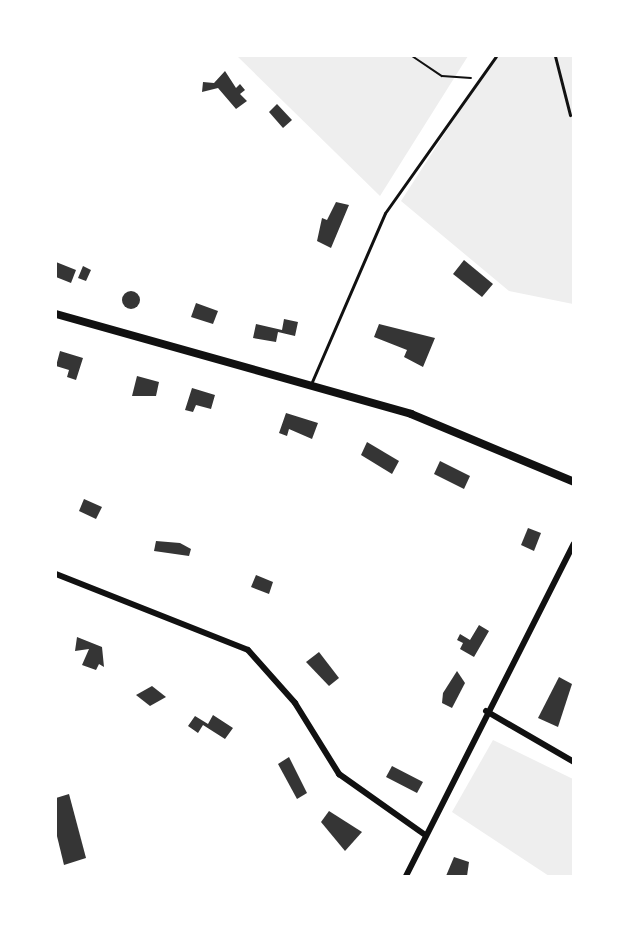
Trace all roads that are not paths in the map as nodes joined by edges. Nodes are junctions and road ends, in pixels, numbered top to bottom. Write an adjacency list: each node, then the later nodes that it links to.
1 (496, 56): 5 (lane)
2 (555, 56): 3 (lane)
3 (570, 115)
4 (56, 314): 5 (street)
5 (310, 387): 6 (street)
6 (573, 482)
7 (573, 544): 9 (street)
8 (56, 574): 11 (street)
9 (486, 711): 10 (street); 11 (street)
10 (573, 762)
11 (425, 835): 12 (street)
12 (406, 876)

